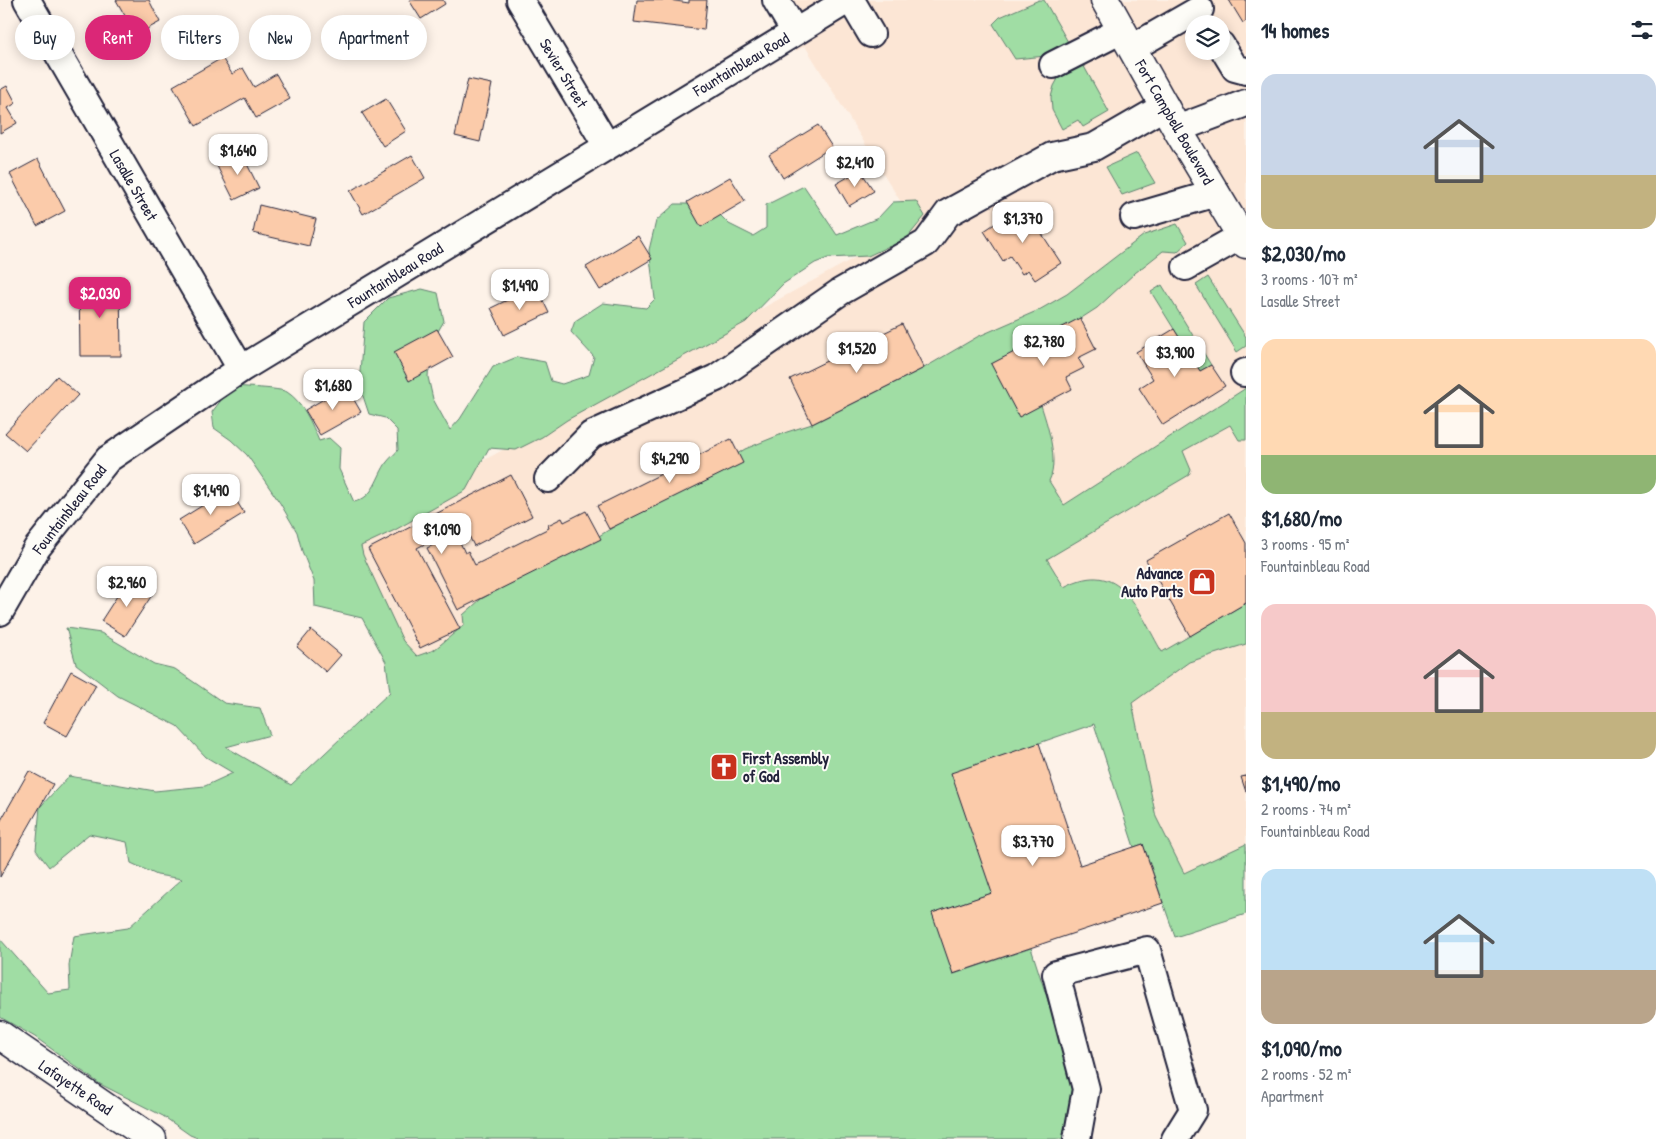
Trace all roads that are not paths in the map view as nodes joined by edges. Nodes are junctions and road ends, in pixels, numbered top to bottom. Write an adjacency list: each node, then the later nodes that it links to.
1 (27, 0): 21 (street, Lasalle Street)
2 (520, 0): 16 (street, Sevier Street)
3 (776, 0): 7 (street)
4 (849, 0): 7 (street, Fountainbleau Road); 8 (street)
5 (1105, 0): 9 (main road, Fort Campbell Boulevard)
6 (1201, 11): 9 (street)
7 (795, 32): 16 (street, Fountainbleau Road)
8 (871, 34)
9 (1127, 39): 11 (street); 14 (main road, Fort Campbell Boulevard)
10 (1230, 60): 12 (street)
11 (1053, 65)
12 (1246, 72)
13 (1246, 103): 15 (street)
14 (1165, 106): 15 (main road, Fort Campbell Boulevard); 22 (street)
15 (1177, 130): 17 (main road, Fort Campbell Boulevard)
16 (607, 146): 21 (street, Fountainbleau Road)
17 (1216, 193): 18 (street); 19 (main road, Fort Campbell Boulevard)
18 (1134, 217)
19 (1244, 240): 20 (street)
20 (1186, 267)
21 (241, 369): 23 (street, Fountainbleau Road)
22 (548, 478)
23 (0, 612)
24 (0, 1035): 25 (main road, Lafayette Road)
25 (152, 1139)
26 (1077, 1139): 27 (street)
27 (1175, 1139)

